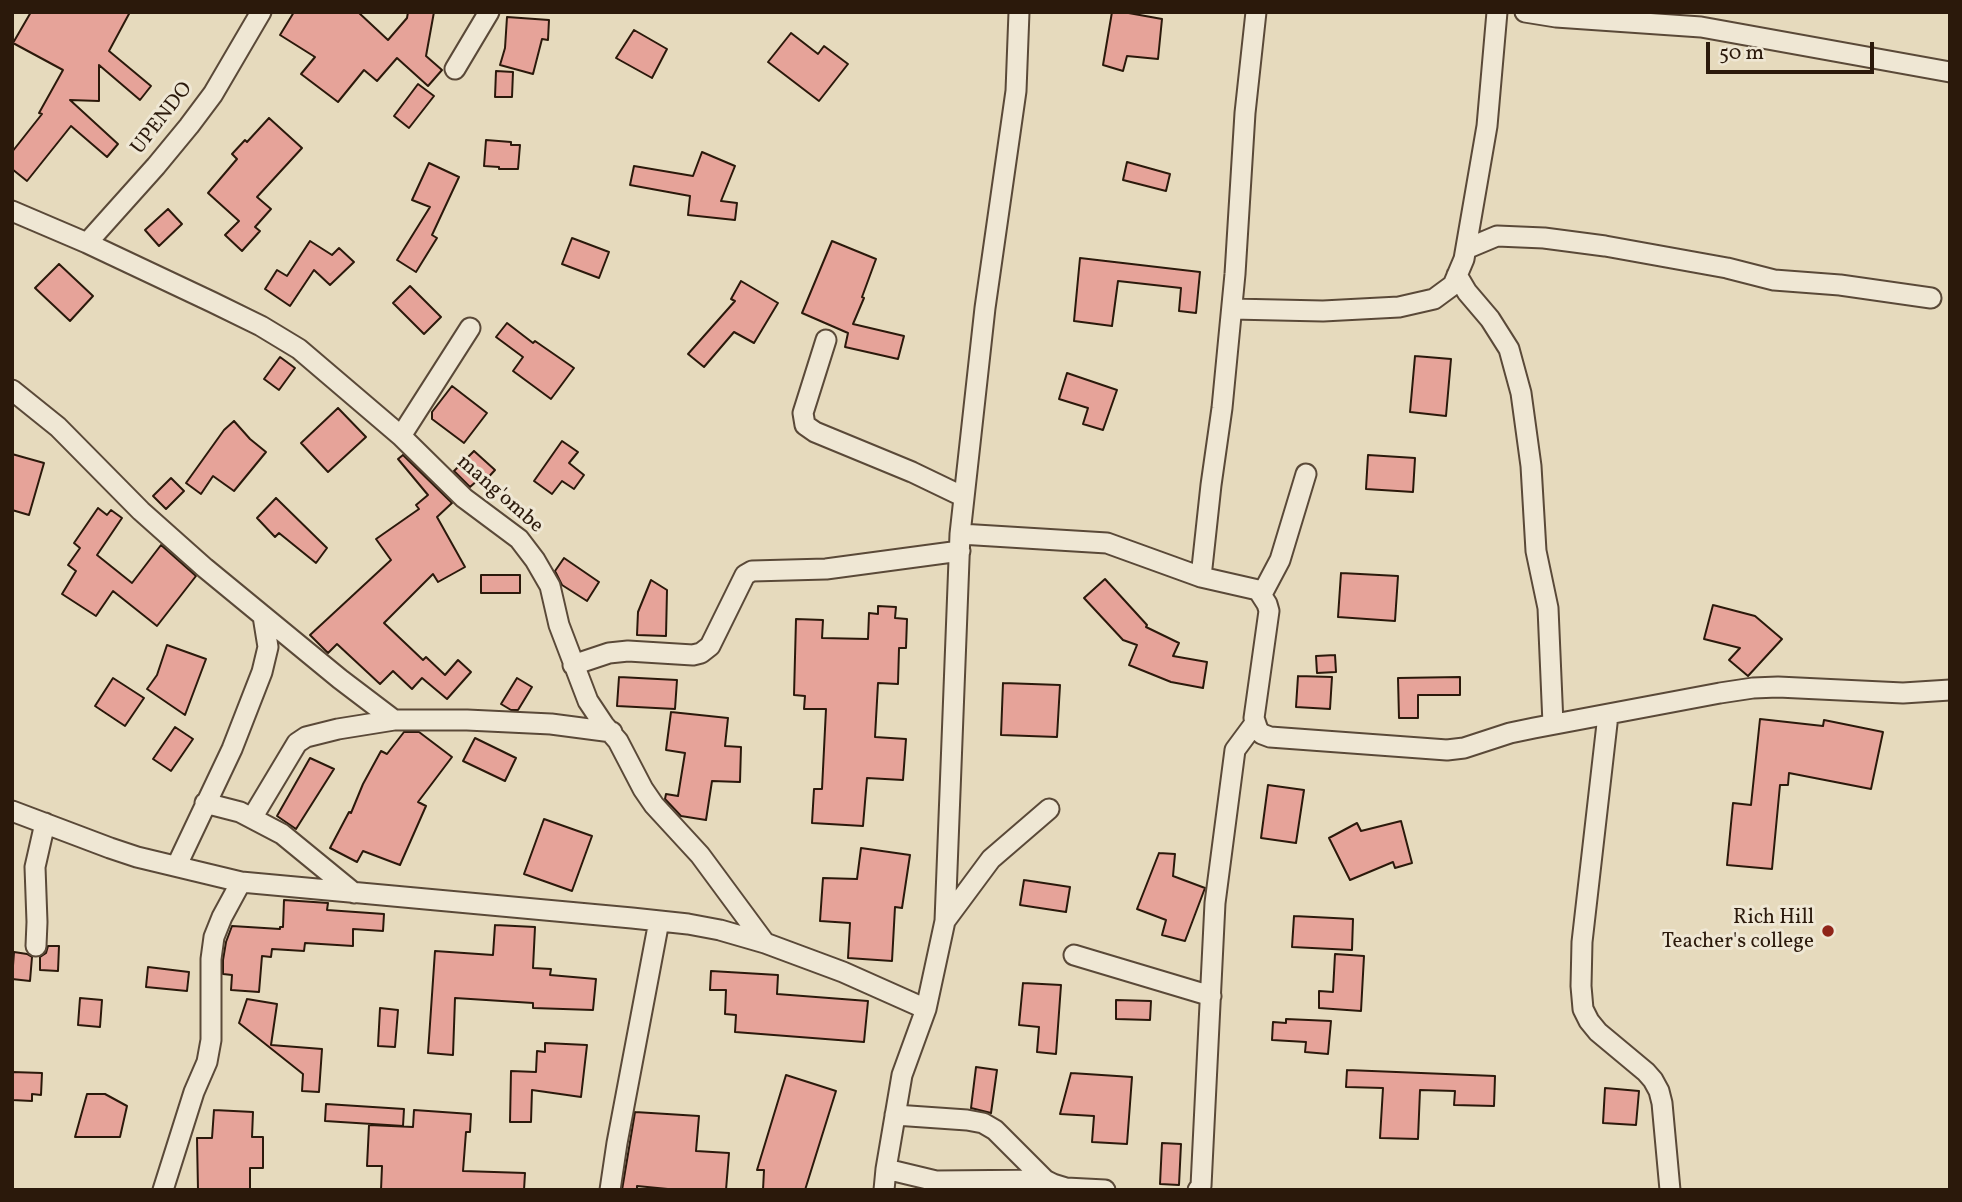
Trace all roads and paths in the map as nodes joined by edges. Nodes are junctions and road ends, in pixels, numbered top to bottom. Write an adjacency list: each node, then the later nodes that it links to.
1 (261, 12): 11 (street, UPENDO)
2 (489, 12): 8 (street)
3 (1019, 12): 21 (street)
4 (1256, 12): 15 (street)
5 (1497, 12): 12 (street)
6 (1525, 12): 7 (street)
7 (1705, 20): 9 (street)
8 (455, 69)
9 (1950, 72)
10 (12, 211): 11 (street, mang'ombe)
11 (87, 243): 19 (street, mang'ombe)
12 (1466, 249): 13 (street); 14 (street)
13 (1457, 275): 15 (street); 31 (street)
14 (1931, 298)
15 (1231, 309): 23 (street)
16 (470, 328): 19 (street)
17 (826, 340): 21 (street)
18 (12, 390): 25 (street)
19 (401, 436): 26 (street, mang'ombe)
20 (1306, 474): 24 (street)
21 (964, 497): 22 (street)
22 (960, 542): 23 (street); 26 (street); 42 (street)
23 (1201, 577): 24 (street)
24 (1262, 594): 30 (street)
25 (263, 616): 29 (street); 33 (street)
26 (573, 665): 32 (street, mang'ombe)
27 (1950, 690): 28 (street)
28 (1608, 715): 31 (street); 56 (street)
29 (394, 720): 32 (street); 36 (street)
30 (1255, 723): 31 (street); 46 (street)
31 (1553, 724)
32 (612, 732): 43 (street, mang'ombe)
33 (205, 803): 36 (street); 38 (street)
34 (1049, 809): 42 (street)
35 (12, 811): 37 (street)
36 (252, 818): 40 (street)
37 (45, 823): 38 (street); 44 (street)
38 (177, 865): 39 (street)
39 (241, 882): 40 (street); 51 (street)
40 (354, 893): 41 (street)
41 (659, 921): 43 (street); 52 (street)
42 (945, 921): 47 (street)
43 (765, 943): 47 (street)
44 (36, 946)
45 (1074, 954): 46 (street)
46 (1210, 996): 55 (street)
47 (926, 1009): 48 (street)
48 (895, 1115): 49 (street); 50 (street)
49 (886, 1169): 50 (street); 53 (street)
50 (1045, 1180): 54 (street)
51 (163, 1190)
52 (610, 1190)
53 (884, 1190)
54 (1105, 1190)
55 (1198, 1190)
56 (1670, 1190)

